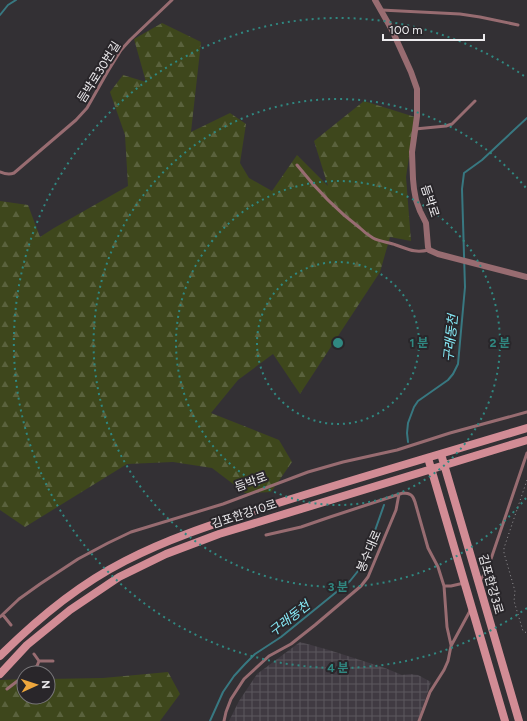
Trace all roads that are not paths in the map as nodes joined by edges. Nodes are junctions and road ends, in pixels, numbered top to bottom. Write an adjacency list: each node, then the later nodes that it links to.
1 (172, 0): 8 (lane, 듬박로30번길)
2 (375, 0): 3 (street, 듬박로)
3 (381, 10): 4 (lane); 6 (street, 듬박로)
4 (518, 25)
5 (475, 101): 6 (lane)
6 (416, 130): 9 (street, 듬박로)
7 (297, 165): 9 (lane)
8 (0, 172)
9 (429, 250): 10 (street)
10 (527, 277)
11 (527, 412): 25 (lane, 듬박로)
12 (527, 428): 15 (street, 김포한강10로)
13 (527, 440): 17 (street, 김포한강10로)
14 (527, 453): 22 (lane)
15 (441, 454): 16 (street, 김포한강10로); 17 (street, 김포한강3로)
16 (428, 458): 18 (street, 김포한강3로); 29 (street, 김포한강10로)
17 (444, 466): 18 (street, 김포한강10로); 22 (street, 김포한강3로)
18 (432, 470): 21 (street, 김포한강3로); 33 (street, 김포한강10로)
19 (399, 494): 20 (lane); 23 (lane); 36 (lane, 봉수대로)
20 (266, 535)
21 (464, 583): 23 (lane); 24 (street, 김포한강3로)
22 (479, 584): 39 (street, 김포한강3로)
23 (444, 586): 27 (lane)
24 (471, 607): 27 (lane); 38 (street, 김포한강3로)
25 (1, 616): 26 (lane)
26 (11, 625)
27 (451, 646): 37 (lane)
28 (34, 654): 30 (lane)
29 (0, 656)
30 (39, 661): 31 (lane); 32 (lane)
31 (53, 661)
32 (37, 665)
33 (0, 674)
34 (16, 682): 35 (lane)
35 (7, 689)
36 (224, 721)
37 (419, 721)
38 (505, 721)
39 (519, 721)

